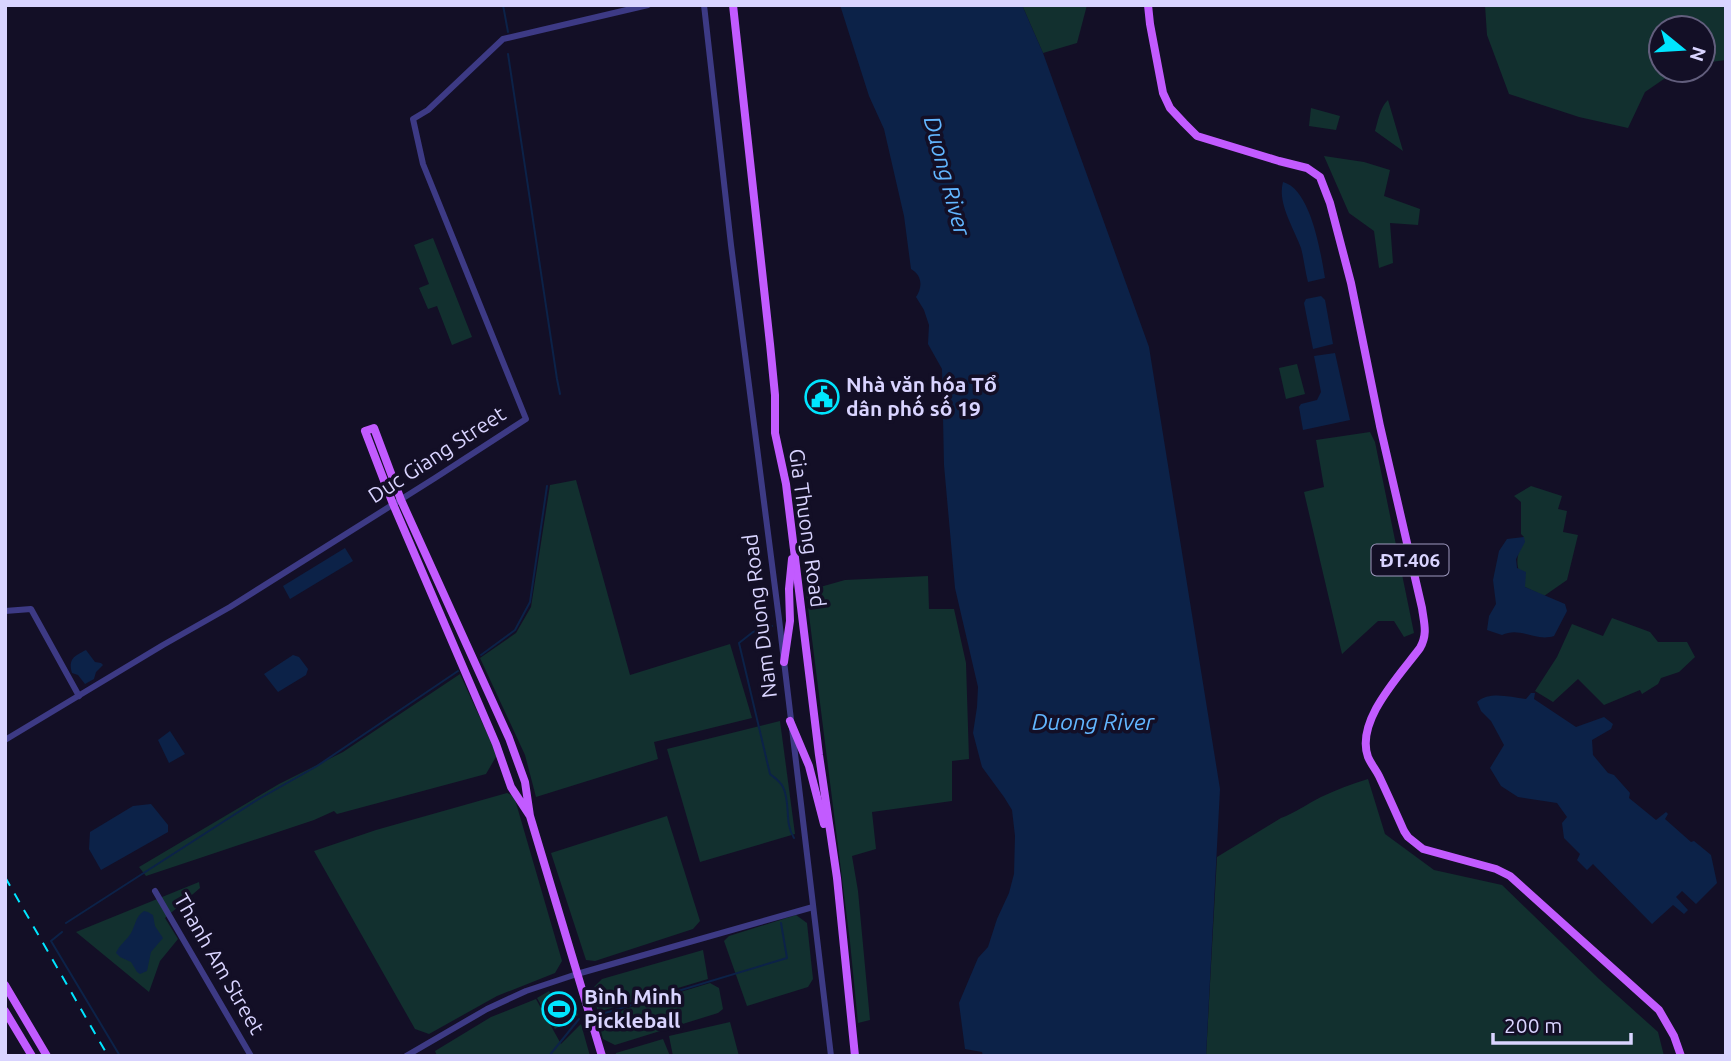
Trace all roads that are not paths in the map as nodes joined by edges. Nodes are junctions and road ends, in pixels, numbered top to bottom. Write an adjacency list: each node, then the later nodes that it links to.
1 (648, 5): 5 (street, Duc Giang Street)
2 (704, 5): 8 (street, Nam Duong Road)
3 (733, 5): 6 (main road, Gia Thuong Road)
4 (1148, 5): 26 (main road, ĐT.406)
5 (397, 502): 5 (main road); 9 (street, Duc Giang Street); 12 (main road); 12 (main road)
6 (793, 542): 8 (main road); 13 (main road, Gia Thuong Road)
7 (5, 611): 9 (street)
8 (784, 662): 10 (street, Nam Duong Road)
9 (79, 696): 11 (street, Duc Giang Street)
10 (790, 721): 13 (main road); 15 (street, Nam Duong Road)
11 (5, 740)
12 (530, 816): 16 (main road)
13 (834, 862): 25 (main road, Gia Thuong Road)
14 (155, 891): 21 (street, Thanh Am Street)
15 (813, 907): 16 (street); 24 (street, Nam Duong Road)
16 (577, 974): 22 (street); 23 (main road)
17 (5, 985): 20 (main road)
18 (5, 1011): 19 (main road)
19 (32, 1056)
20 (47, 1056)
21 (251, 1056)
22 (406, 1056)
23 (602, 1056)
24 (831, 1056)
25 (855, 1056)
26 (1681, 1056)

